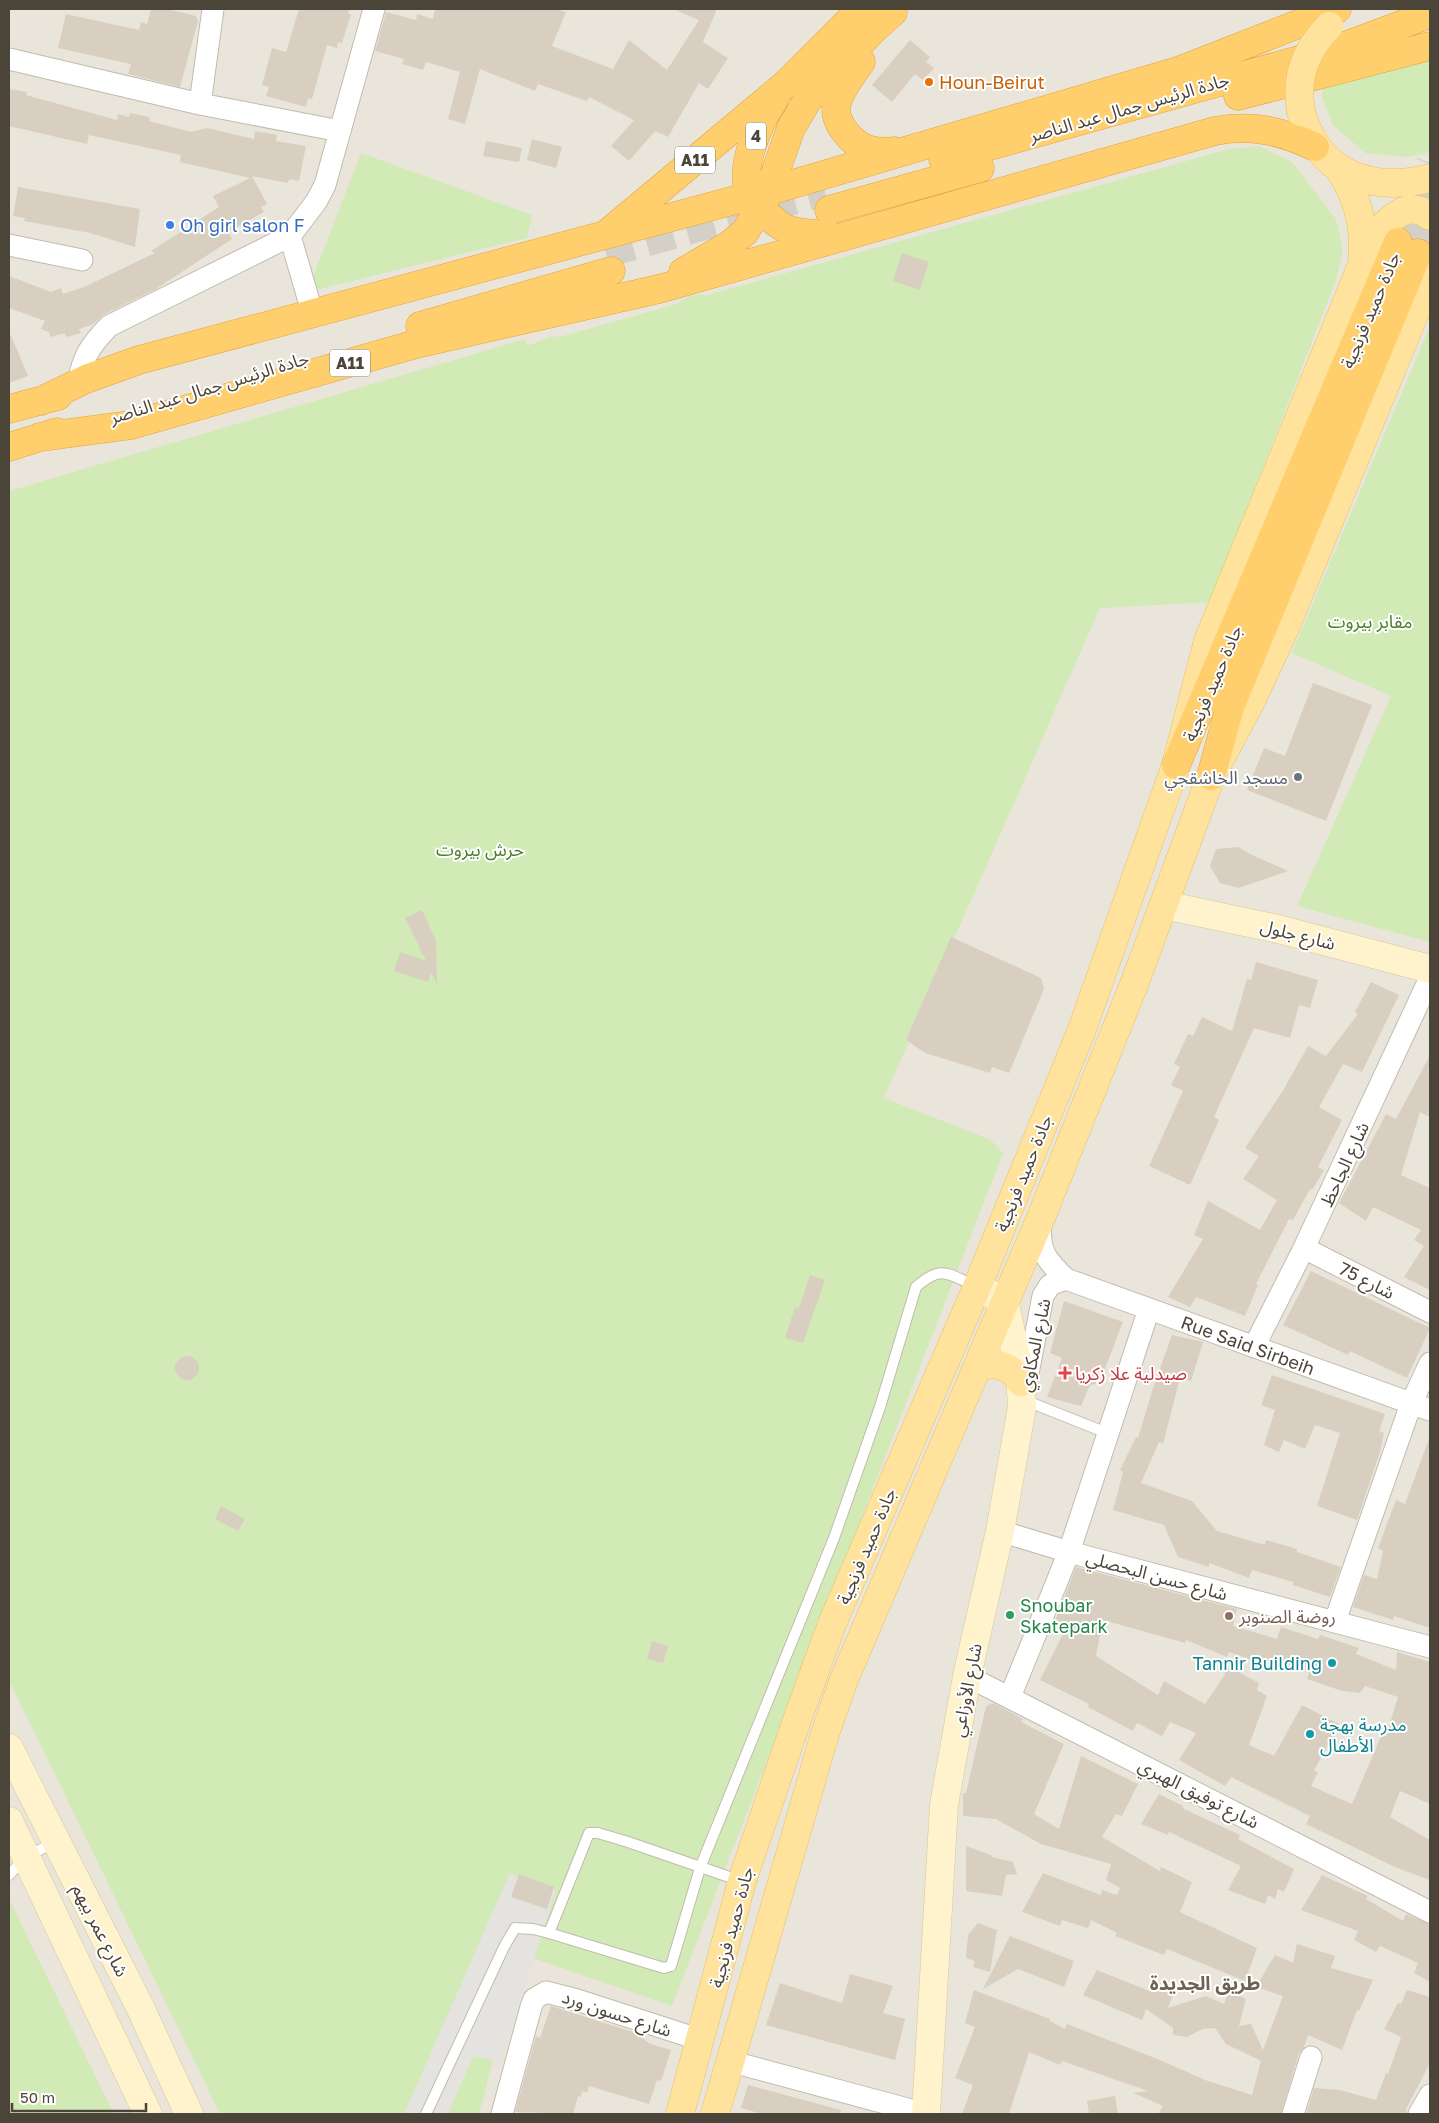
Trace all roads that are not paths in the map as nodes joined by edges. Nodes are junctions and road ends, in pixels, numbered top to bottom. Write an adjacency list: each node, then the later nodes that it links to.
1 (212, 9): 10 (street)
2 (374, 9): 11 (street)
3 (861, 9): 9 (highway, A11)
4 (895, 10): 13 (highway); 16 (highway, A11)
5 (1430, 14): 7 (highway, جادة الرئيس جمال عبد الناصر)
6 (1338, 15): 12 (main road, bridge); 13 (highway)
7 (1430, 46)
8 (9, 59): 10 (street)
9 (786, 84): 16 (highway, 4); 21 (highway, A11)
10 (200, 104): 11 (street)
11 (340, 131): 19 (street)
12 (1315, 147): 14 (main road); 18 (highway)
13 (909, 149): 16 (highway)
14 (1340, 170): 15 (main road); 24 (main road)
15 (1430, 178)
16 (760, 198): 18 (highway); 21 (highway); 25 (highway, A11)
17 (1430, 216): 24 (main road)
18 (848, 234): 25 (highway)
19 (290, 236): 26 (street); 27 (street)
20 (9, 245): 23 (street)
21 (607, 254): 26 (highway, A11); 28 (highway, جادة الرئيس جمال عبد الناصر); 30 (highway, جادة الرئيس جمال عبد الناصر)
22 (1415, 257): 32 (highway, جادة حميد فرنجية); 33 (highway, جادة حميد فرنجية)
23 (82, 260)
24 (1360, 270): 32 (main road)
25 (660, 289): 30 (highway, A11)
26 (314, 315): 27 (highway, A11)
27 (78, 383): 28 (highway, A11)
28 (41, 401): 29 (highway, جادة الرئيس جمال عبد الناصر / A11)
29 (9, 409)
30 (40, 437): 31 (highway, جادة الرئيس جمال عبد الناصر / A11)
31 (9, 447)
32 (1176, 765): 40 (main road, جادة حميد فرنجية)
33 (1211, 776): 34 (main road, جادة حميد فرنجية)
34 (1164, 905): 35 (main road, شارع جلول); 37 (main road, جادة حميد فرنجية)
35 (1430, 970)
36 (1430, 978): 38 (street, شارع الجاحظ)
37 (1042, 1215): 39 (street, شارع المكاوي); 41 (main road, جادة حميد فرنجية)
38 (1304, 1248): 43 (street, شارع 75); 44 (street, شارع الجاحظ)
39 (1066, 1279): 42 (street, Rue Said Sirbeih); 47 (street, شارع المكاوي)
40 (977, 1287): 41 (main road); 60 (lane); 61 (main road, جادة حميد فرنجية)
41 (1005, 1304): 46 (main road, جادة حميد فرنجية); 47 (main road, شارع الأوزاعي)
42 (1149, 1309): 44 (street, Rue Said Sirbeih); 49 (street)
43 (1430, 1312)
44 (1254, 1347): 48 (street, Rue Said Sirbeih)
45 (1430, 1363): 48 (street)
46 (977, 1367): 47 (main road); 66 (main road, جادة حميد فرنجية)
47 (1022, 1396): 49 (lane); 50 (main road, شارع الأوزاعي)
48 (1420, 1407): 52 (street)
49 (1107, 1432): 51 (street)
50 (1000, 1531): 51 (street, شارع حسن البحصلي); 54 (main road, شارع الأوزاعي)
51 (1069, 1552): 52 (street, شارع حسن البحصلي); 55 (street)
52 (1335, 1621): 53 (street, شارع حسن البحصلي)
53 (1430, 1647)
54 (967, 1676): 55 (street, شارع توفيق الهبري); 74 (main road, شارع الأوزاعي)
55 (1010, 1697): 62 (street, شارع توفيق الهبري)
56 (9, 1748): 57 (main road, شارع عمر بيهم)
57 (20, 1814): 58 (main road, شارع عمر بيهم); 59 (main road, شارع عمر بيهم)
58 (56, 1842): 59 (lane); 69 (main road, شارع عمر بيهم)
59 (17, 1866): 68 (main road, شارع عمر بيهم)
60 (700, 1868): 61 (lane); 63 (lane); 63 (lane)
61 (742, 1881): 64 (main road, جادة حميد فرنجية)
62 (1430, 1912)
63 (549, 1933): 70 (lane)
64 (700, 2040): 71 (street, شارع حسون ورد); 72 (main road, جادة حميد فرنجية)
65 (1311, 2057): 75 (street)
66 (729, 2061): 73 (main road, جادة حميد فرنجية); 74 (street)
67 (1430, 2095): 76 (street)
68 (148, 2114)
69 (189, 2114)
70 (426, 2114)
71 (502, 2114)
72 (680, 2114)
73 (715, 2114)
74 (926, 2114)
75 (1293, 2114)
76 (1419, 2114)

